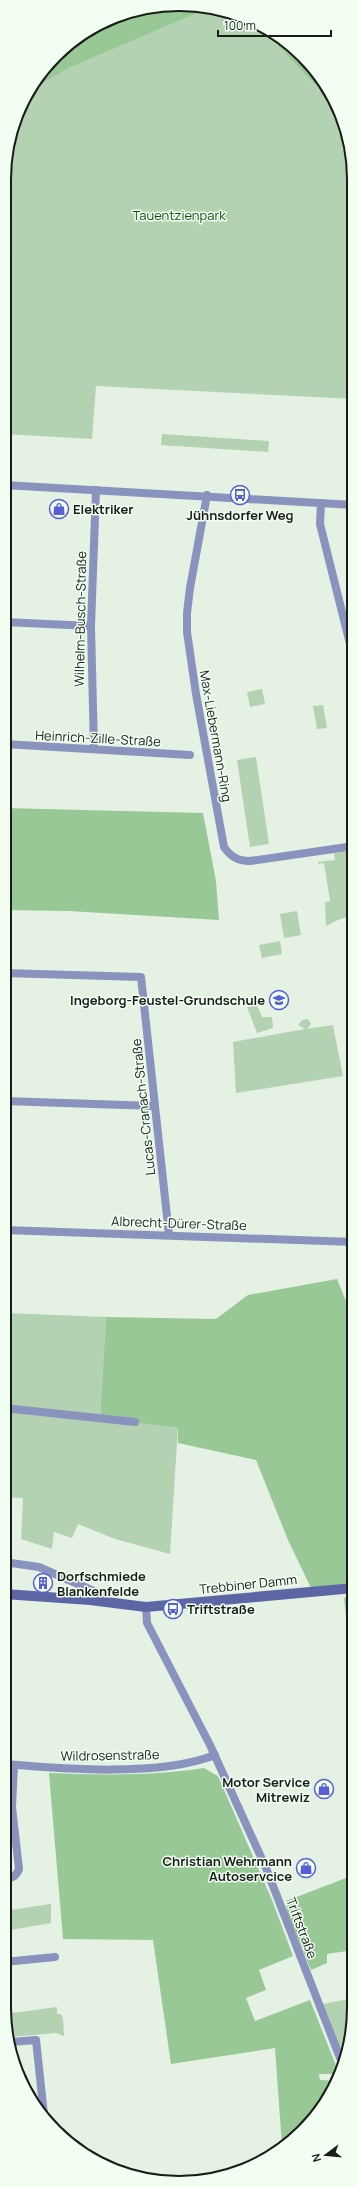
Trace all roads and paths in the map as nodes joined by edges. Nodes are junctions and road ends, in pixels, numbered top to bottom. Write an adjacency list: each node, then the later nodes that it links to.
1 (11, 485): 2 (street)
2 (96, 490): 3 (street); 8 (street, Wilhelm-Busch-Straße)
3 (207, 495): 4 (street); 12 (street, Max-Liebermann-Ring)
4 (321, 503): 5 (street); 6 (street)
5 (347, 505)
6 (347, 620)
7 (11, 622): 8 (street)
8 (91, 626): 10 (street, Wilhelm-Busch-Straße)
9 (11, 744): 10 (street, Heinrich-Zille-Straße)
10 (94, 748): 11 (street, Heinrich-Zille-Straße)
11 (190, 755)
12 (347, 847)
13 (11, 973): 15 (street, Lucas-Cranach-Straße)
14 (11, 1101): 15 (street)
15 (155, 1106): 17 (street, Lucas-Cranach-Straße)
16 (11, 1230): 17 (street, Albrecht-Dürer-Straße)
17 (169, 1235): 18 (street, Albrecht-Dürer-Straße)
18 (347, 1242)
19 (11, 1409): 20 (street)
20 (135, 1422)
21 (11, 1563): 24 (street)
22 (347, 1589): 25 (main road, Trebbiner Damm)
23 (11, 1595): 24 (main road, Trebbiner Damm)
24 (106, 1602): 25 (main road, Trebbiner Damm)
25 (146, 1607): 26 (street, Triftstraße)
26 (215, 1755): 28 (street, Wildrosenstraße); 33 (street, Triftstraße)
27 (11, 1765): 28 (street, Wildrosenstraße)
28 (14, 1765): 29 (street)
29 (11, 1878)
30 (55, 1957): 31 (street)
31 (11, 1961)
32 (14, 2042): 34 (street)
33 (339, 2057)
34 (43, 2106)

